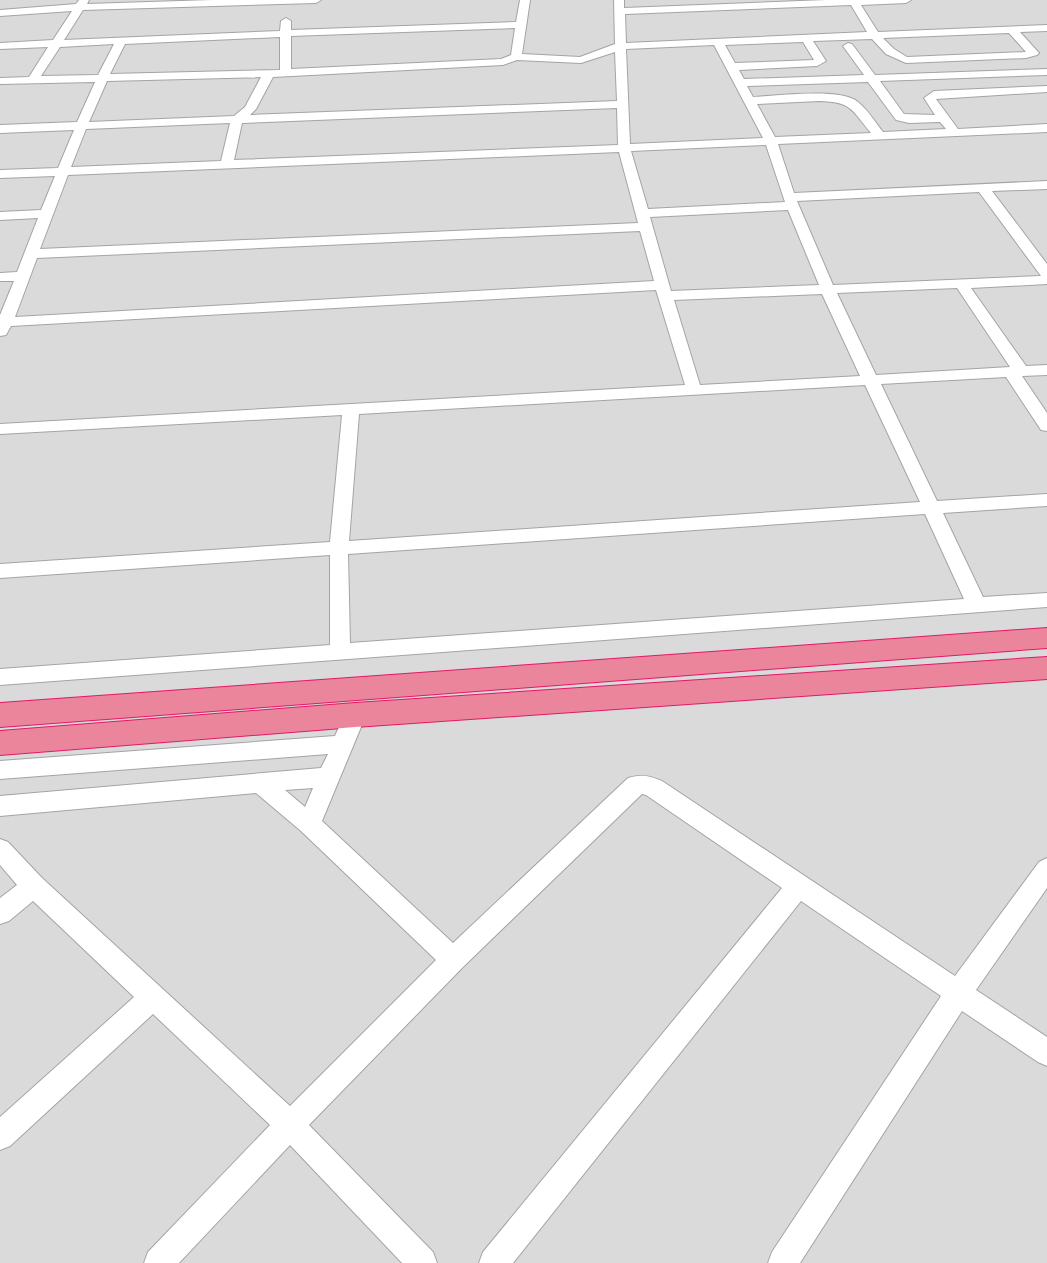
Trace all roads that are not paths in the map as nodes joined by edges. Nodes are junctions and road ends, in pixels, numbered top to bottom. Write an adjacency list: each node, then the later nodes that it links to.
1 (316, 0): 5 (street)
2 (525, 0): 10 (street)
3 (906, 0): 4 (street)
4 (855, 1): 6 (street); 14 (street)
5 (82, 4): 8 (street); 19 (street)
6 (720, 4): 7 (street)
7 (620, 5): 22 (street)
8 (0, 13)
9 (286, 21): 12 (street)
10 (521, 25): 12 (street); 24 (street)
11 (1047, 28): 13 (street)
12 (285, 33): 16 (street); 28 (street)
13 (1016, 34): 14 (street); 15 (street); 20 (street)
14 (876, 36): 18 (street); 20 (street)
15 (1047, 37)
16 (121, 41): 19 (street); 29 (street)
17 (718, 42): 18 (street); 22 (street); 25 (street)
18 (809, 43): 23 (street); 25 (street)
19 (54, 44): 21 (street); 31 (street)
20 (884, 45): 23 (street)
21 (0, 46)
22 (621, 46): 24 (street); 36 (street)
23 (848, 46): 30 (street)
24 (516, 57): 28 (street)
25 (732, 67): 33 (street)
26 (1047, 72): 30 (street)
27 (268, 73): 28 (street); 29 (street); 38 (street)
28 (285, 73)
29 (102, 78): 31 (street); 39 (street)
30 (871, 78): 33 (street); 37 (street)
31 (33, 80): 32 (street)
32 (0, 81)
33 (741, 83): 35 (street)
34 (1047, 89): 37 (street)
35 (750, 101): 43 (street); 44 (street)
36 (623, 104): 38 (street); 45 (street)
37 (943, 118): 42 (street)
38 (237, 120): 39 (street); 46 (street)
39 (81, 126): 40 (street); 47 (street)
40 (0, 129)
41 (1045, 130): 42 (street)
42 (954, 132): 43 (street)
43 (880, 136): 44 (street)
44 (771, 141): 45 (street); 51 (street)
45 (624, 148): 46 (street); 52 (street)
46 (227, 164): 47 (street)
47 (64, 171): 48 (street); 53 (street)
48 (0, 174)
49 (1047, 185): 50 (street)
50 (983, 188): 51 (street); 57 (street)
51 (791, 202): 52 (street); 62 (street)
52 (642, 213): 55 (street)
53 (47, 214): 54 (street); 56 (street)
54 (0, 216)
55 (646, 227): 56 (street); 63 (street)
56 (32, 254): 58 (street)
57 (1047, 274)
58 (23, 276): 59 (street); 64 (street)
59 (0, 277)
60 (1047, 280): 61 (street)
61 (961, 284): 62 (street); 66 (street)
62 (828, 290): 63 (street); 67 (street)
63 (664, 291): 64 (street); 68 (street)
64 (2, 326)
65 (1047, 370): 66 (street)
66 (1016, 372): 67 (street); 70 (street)
67 (870, 380): 68 (street); 73 (street)
68 (694, 390): 69 (street)
69 (351, 409): 71 (street); 74 (street)
70 (1047, 426)
71 (0, 429)
72 (1047, 500): 73 (street)
73 (931, 508): 74 (street); 77 (street)
74 (339, 548): 75 (street); 79 (street)
75 (0, 571)
76 (1047, 600): 77 (street)
77 (977, 605): 79 (street)
78 (1047, 638): 82 (highway)
79 (340, 653): 81 (street)
80 (1047, 668): 83 (highway)
81 (0, 677)
82 (0, 715)
83 (355, 715): 84 (highway); 85 (street)
84 (0, 743)
85 (343, 744): 86 (street); 87 (street)
86 (0, 770)
87 (330, 777): 88 (street); 90 (street)
88 (260, 784): 89 (street); 90 (street)
89 (0, 806)
90 (308, 824): 96 (street)
91 (0, 850): 93 (street)
92 (1047, 869): 97 (street)
93 (34, 886): 95 (street); 98 (street)
94 (798, 886): 96 (street); 97 (street); 104 (street)
95 (0, 913)
96 (453, 960): 100 (street)
97 (959, 992): 99 (street); 105 (street)
98 (153, 997): 100 (street); 101 (street)
99 (1047, 1053)
100 (290, 1125): 102 (street); 103 (street)
101 (0, 1136)
102 (159, 1263)
103 (422, 1263)
104 (494, 1263)
105 (783, 1263)

